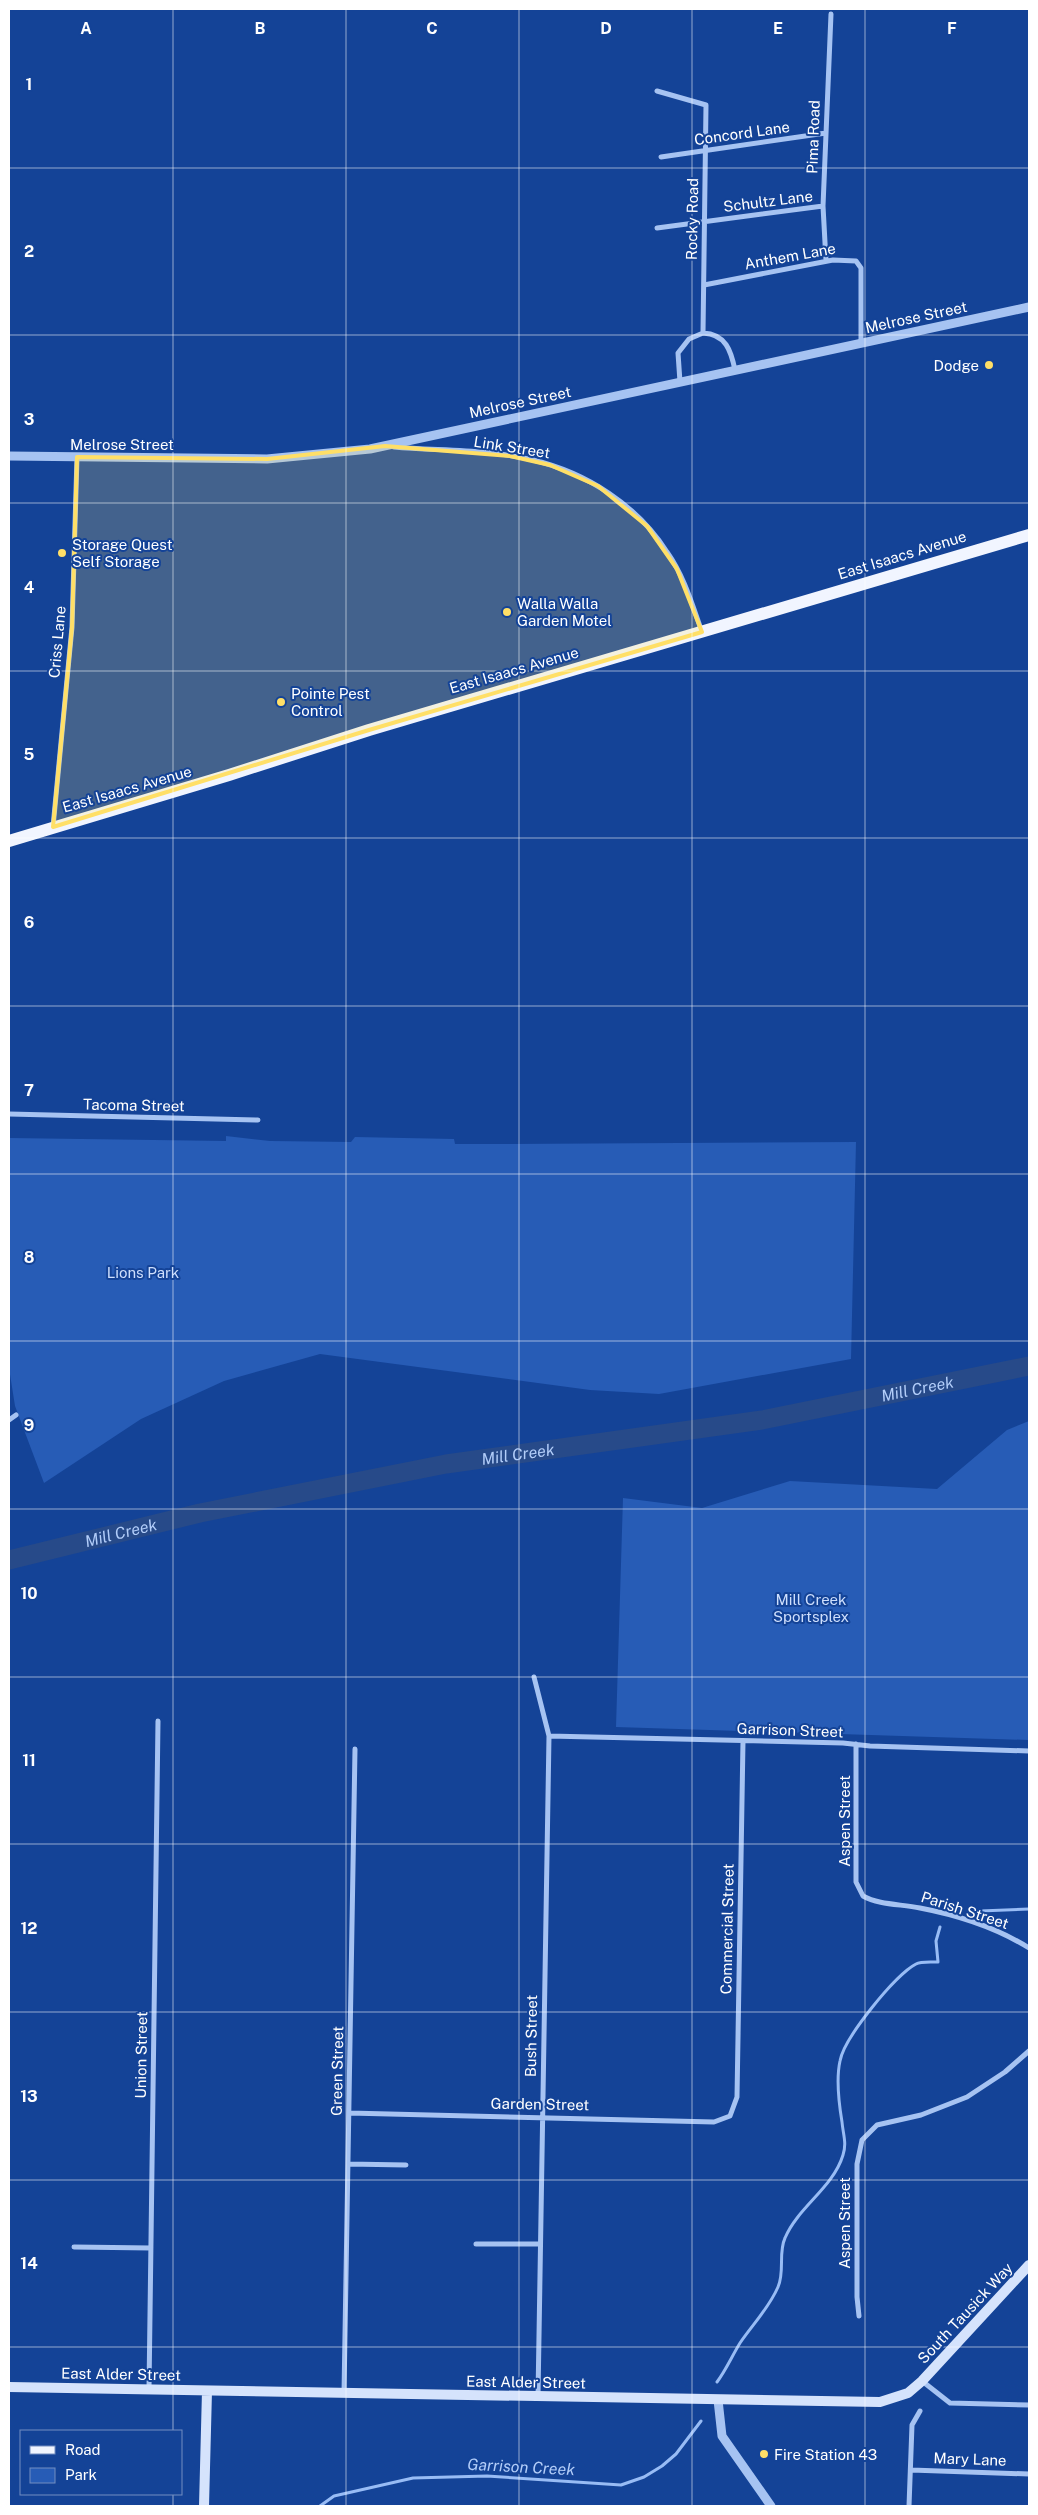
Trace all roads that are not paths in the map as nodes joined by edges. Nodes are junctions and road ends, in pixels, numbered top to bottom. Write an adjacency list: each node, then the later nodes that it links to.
1 (831, 14): 3 (street, Pima Road)
2 (657, 91): 4 (street, Rocky Road)
3 (826, 134): 4 (street, Concord Lane); 6 (street, Pima Road)
4 (706, 150): 5 (street, Concord Lane); 7 (street, Rocky Road)
5 (661, 157)
6 (823, 206): 7 (street, Schultz Lane); 9 (street, Pima Road)
7 (705, 221): 8 (street, Schultz Lane); 10 (street, Rocky Road)
8 (656, 228)
9 (826, 261): 10 (street, Anthem Lane); 13 (street, Anthem Lane)
10 (704, 285): 12 (street, Rocky Road)
11 (1029, 307): 13 (street, Melrose Street)
12 (703, 333): 14 (street); 15 (street)
13 (861, 343): 14 (street, Melrose Street)
14 (735, 370): 15 (street, Melrose Street)
15 (680, 382): 16 (street, Melrose Street)
16 (385, 446): 18 (street, Melrose Street); 20 (street, Link Street)
17 (9, 456): 18 (street, Melrose Street)
18 (77, 457): 21 (street, Criss Lane)
19 (1029, 535): 20 (main road, East Isaacs Avenue)
20 (702, 632): 21 (main road, East Isaacs Avenue)
21 (53, 828): 22 (main road, East Isaacs Avenue)
22 (9, 841)
23 (9, 1114): 24 (street, Tacoma Street)
24 (258, 1120)
25 (16, 1415): 26 (street)
26 (9, 1420)
27 (534, 1677): 29 (street, Bush Street)
28 (158, 1721): 45 (street, Union Street)
29 (549, 1736): 30 (street, Garrison Street); 38 (street, Bush Street)
30 (743, 1741): 31 (street, Garrison Street); 39 (street, Commercial Street)
31 (856, 1744): 33 (street, Garrison Street); 34 (street, Aspen Street)
32 (355, 1749): 37 (street, Green Street)
33 (1029, 1751)
34 (862, 1896): 35 (street, Parish Street)
35 (1029, 1948)
36 (1029, 2051): 47 (street, Aspen Street)
37 (349, 2113): 38 (street, Garden Street); 40 (street, Green Street)
38 (542, 2116): 39 (street, Garden Street); 43 (street, Bush Street)
39 (730, 2116)
40 (348, 2164): 41 (street); 52 (street, Green Street)
41 (406, 2165)
42 (476, 2244): 43 (street)
43 (540, 2244): 53 (street, Bush Street)
44 (74, 2247): 45 (street)
45 (151, 2248): 50 (street, Union Street)
46 (1029, 2266): 48 (main road, South Tausick Way)
47 (859, 2316)
48 (922, 2381): 54 (main road, East Alder Street); 55 (street)
49 (9, 2387): 50 (main road, East Alder Street)
50 (148, 2390): 51 (main road, East Alder Street)
51 (207, 2391): 52 (main road, East Alder Street); 59 (main road)
52 (344, 2393): 53 (main road, East Alder Street)
53 (538, 2397): 54 (main road, East Alder Street)
54 (718, 2400): 60 (street)
55 (1029, 2405)
56 (920, 2411): 57 (street)
57 (911, 2470): 58 (street, Mary Lane); 61 (street)
58 (1029, 2474)
59 (204, 2506)
60 (771, 2506)
61 (909, 2506)

